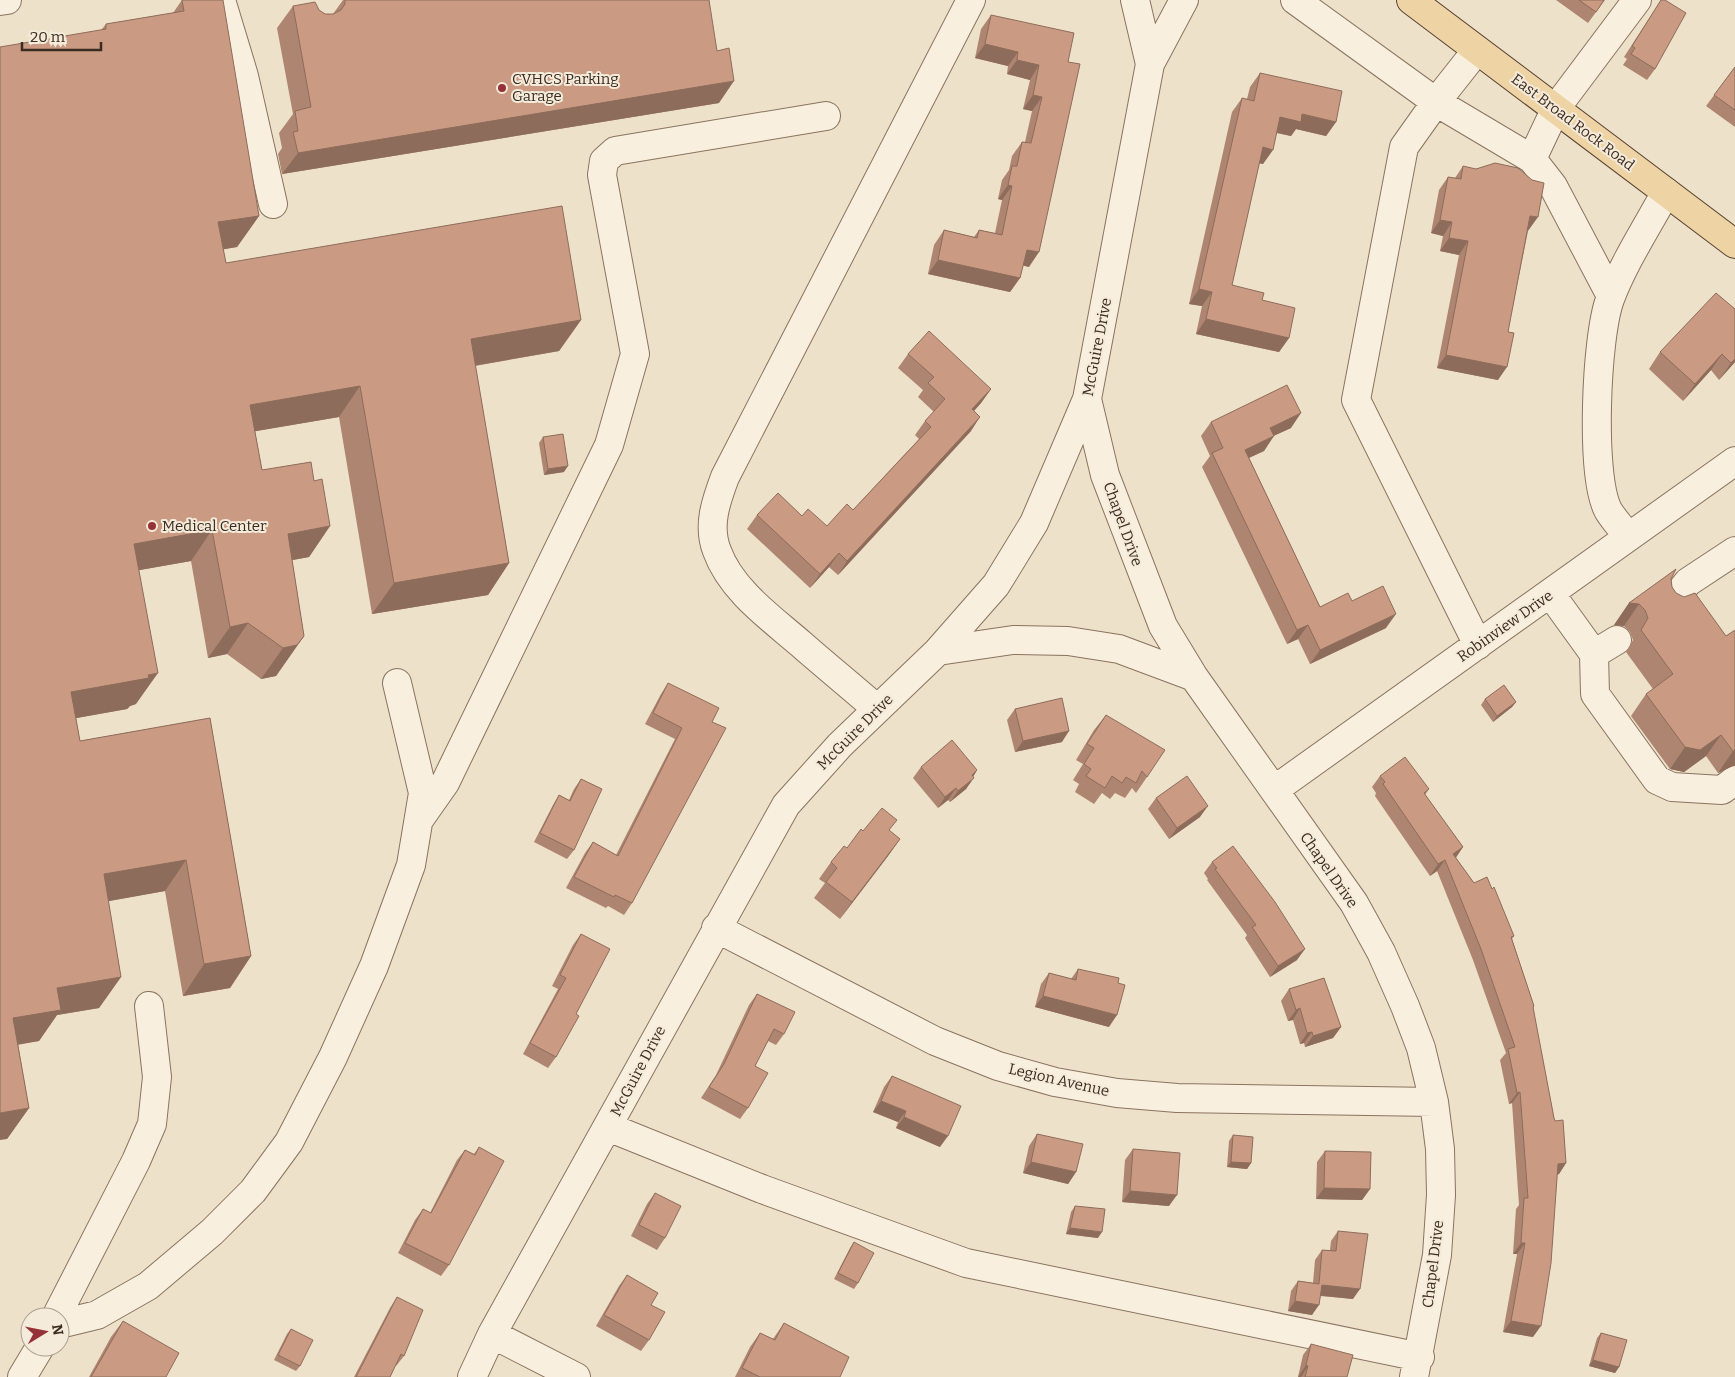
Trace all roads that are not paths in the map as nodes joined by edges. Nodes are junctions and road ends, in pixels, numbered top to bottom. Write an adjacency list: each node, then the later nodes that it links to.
1 (6, 0): 9 (street)
2 (221, 0): 17 (street)
3 (971, 0): 32 (street)
4 (1135, 0): 11 (street, McGuire Drive)
5 (1184, 0): 11 (street, McGuire Drive)
6 (1295, 0): 12 (street)
7 (1411, 0): 10 (main road, East Broad Rock Road)
8 (1637, 0): 13 (street)
9 (0, 1)
10 (1477, 50): 12 (street); 13 (main road, East Broad Rock Road)
11 (1150, 64): 20 (street, McGuire Drive)
12 (1436, 102): 15 (street); 27 (street)
13 (1556, 108): 15 (street); 16 (main road, East Broad Rock Road)
14 (826, 116): 35 (street)
15 (1532, 159): 19 (street)
16 (1666, 192): 18 (main road, East Broad Rock Road); 19 (street)
17 (273, 204)
18 (1735, 244)
19 (1612, 296): 22 (street)
20 (1087, 399): 28 (street, McGuire Drive); 30 (street, Chapel Drive)
21 (1735, 461): 22 (street, Robinview Drive)
22 (1628, 537): 24 (street, Robinview Drive)
23 (1735, 551): 25 (street)
24 (1550, 593): 27 (street, Robinview Drive); 29 (street)
25 (1671, 603)
26 (1617, 640): 29 (street)
27 (1478, 644): 34 (street, Robinview Drive)
28 (938, 651): 30 (street); 32 (street, McGuire Drive)
29 (1594, 654): 33 (street)
30 (1194, 677): 34 (street, Chapel Drive)
31 (397, 683): 35 (street)
32 (877, 709): 36 (street, McGuire Drive)
33 (1735, 780)
34 (1274, 790): 38 (street, Chapel Drive)
35 (418, 820): 41 (street)
36 (716, 928): 38 (street, Legion Avenue); 39 (street, McGuire Drive)
37 (148, 1006): 40 (street)
38 (1434, 1102): 44 (street, Chapel Drive)
39 (608, 1127): 42 (street, McGuire Drive); 44 (street)
40 (61, 1307)
41 (70, 1322)
42 (492, 1334): 46 (street, McGuire Drive); 47 (street)
43 (34, 1357): 45 (street)
44 (1417, 1367)
45 (22, 1377)
46 (472, 1377)
47 (576, 1377)

